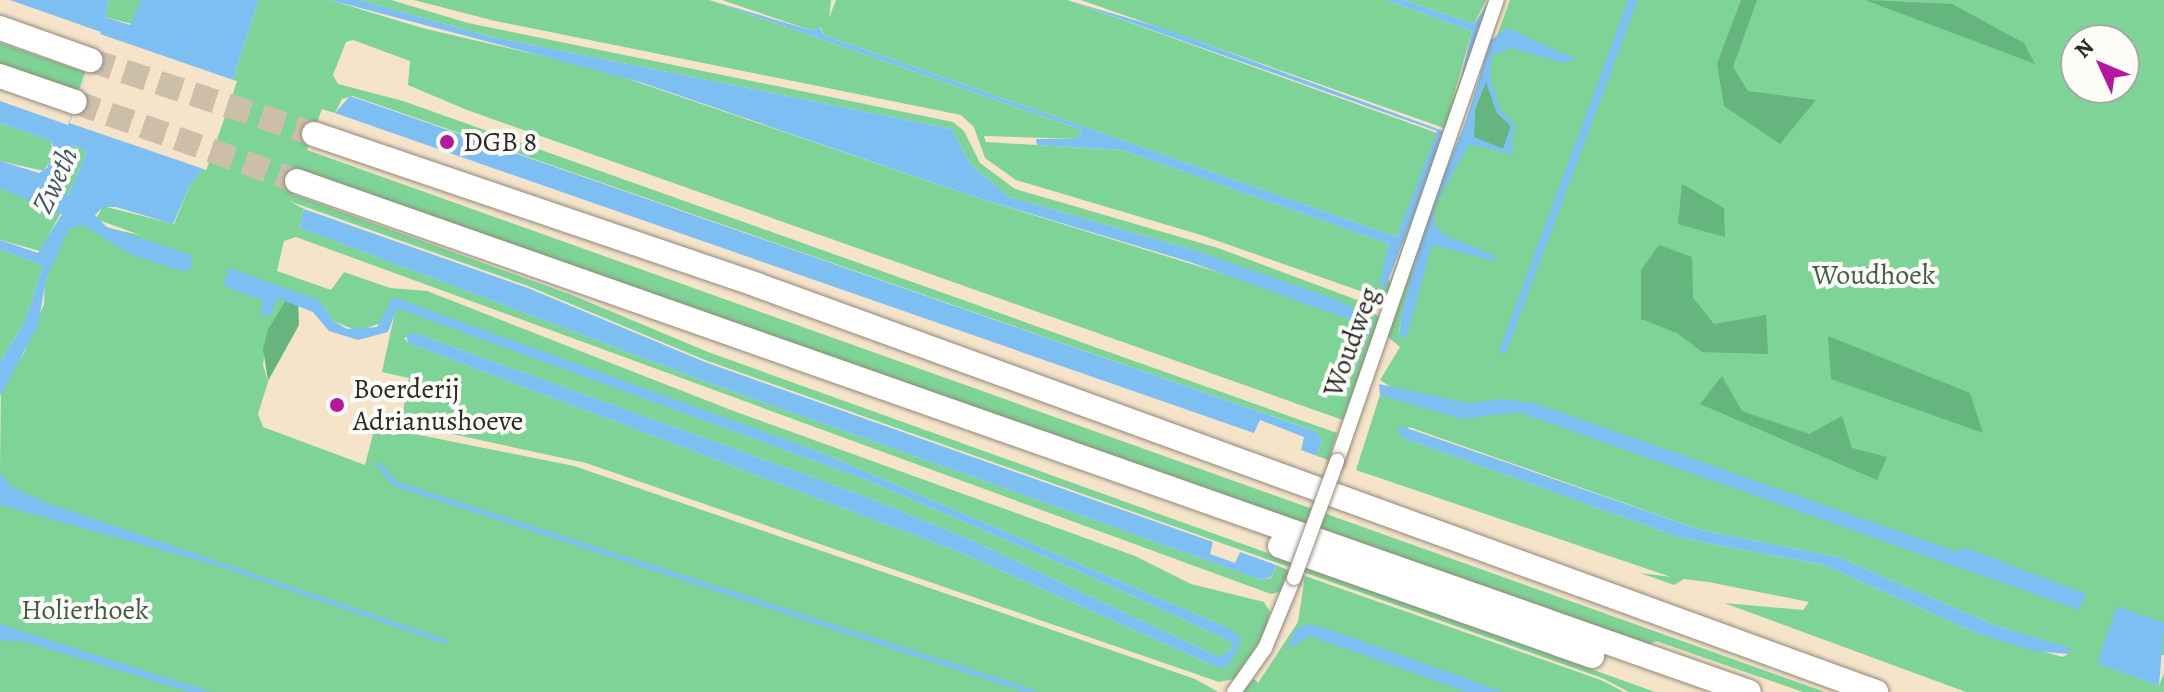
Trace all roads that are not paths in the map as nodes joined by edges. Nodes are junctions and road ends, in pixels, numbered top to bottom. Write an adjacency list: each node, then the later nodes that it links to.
1 (1497, 0): 9 (street, Woudweg, bridge)
2 (0, 28): 3 (highway)
3 (90, 60)
4 (0, 76): 5 (highway)
5 (75, 102)
6 (314, 134): 12 (highway)
7 (297, 181): 8 (highway)
8 (1061, 453): 10 (highway); 11 (highway)
9 (1234, 692)
10 (1699, 692)
11 (1749, 692)
12 (1876, 692)

